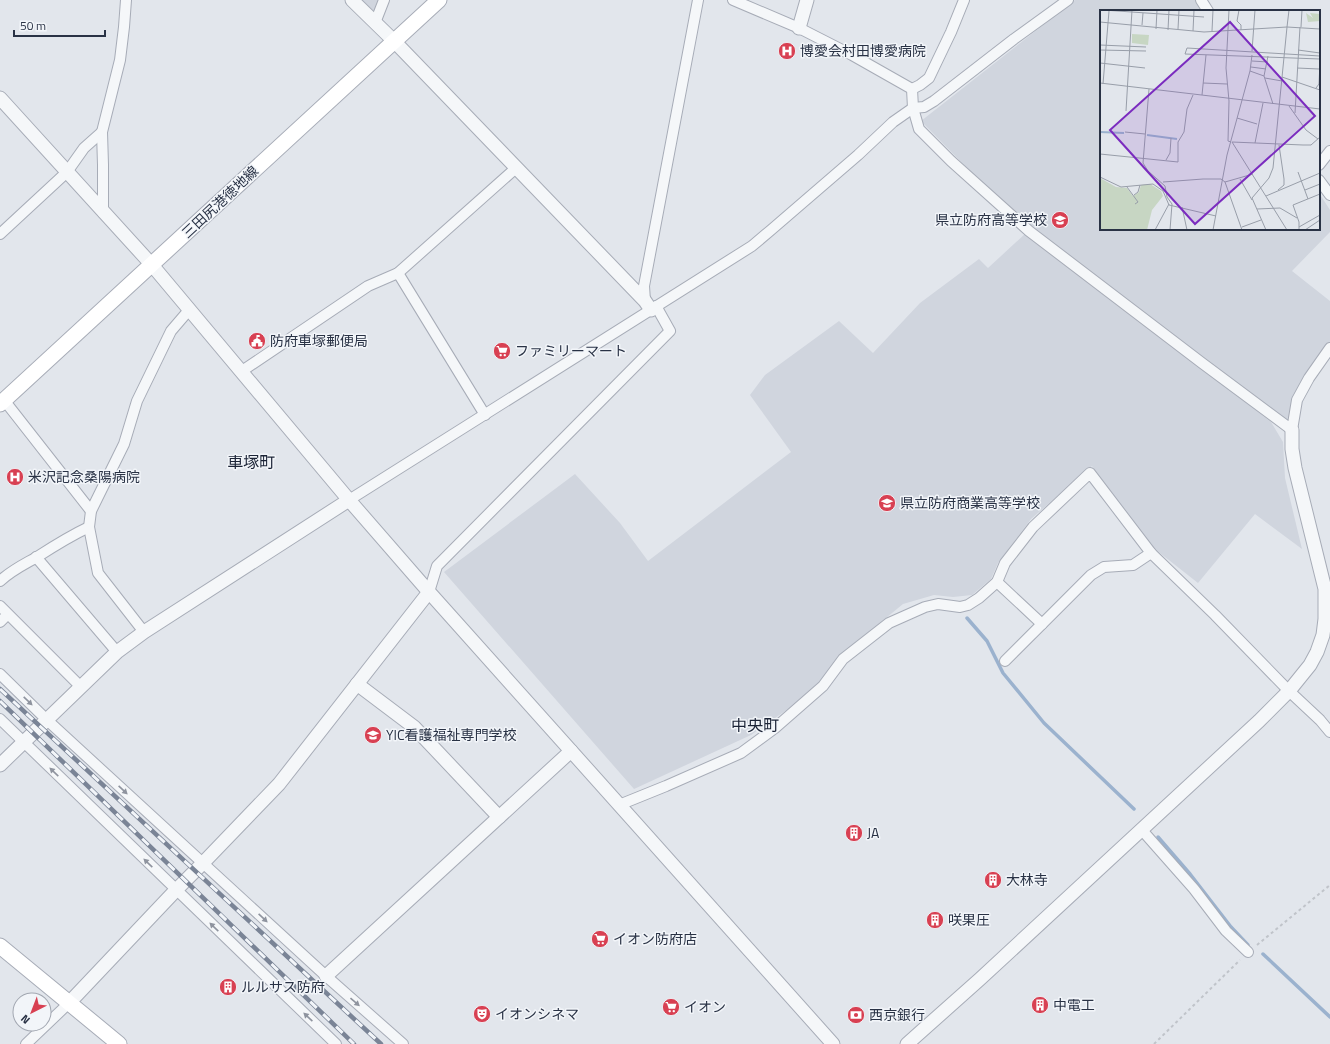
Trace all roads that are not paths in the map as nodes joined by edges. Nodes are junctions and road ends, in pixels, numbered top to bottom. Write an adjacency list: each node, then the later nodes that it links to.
1 (126, 0): 18 (street)
2 (352, 0): 12 (street)
3 (384, 0): 12 (street)
4 (438, 0): 14 (main road, 三田尻港徳地線)
5 (698, 0): 29 (street)
6 (733, 0): 13 (street)
7 (807, 0): 13 (street)
8 (964, 0): 15 (street)
9 (1068, 0): 17 (street)
10 (1200, 0): 11 (street)
11 (1207, 10)
12 (375, 23): 14 (street)
13 (799, 28): 15 (street)
14 (394, 41): 21 (street); 27 (main road, 三田尻港徳地線)
15 (912, 89): 17 (street)
16 (0, 98): 22 (street)
17 (913, 108): 29 (street); 35 (street)
18 (102, 132): 22 (street); 25 (street)
19 (1330, 151): 20 (street)
20 (1320, 164)
21 (516, 168): 28 (street); 29 (street)
22 (67, 172): 25 (street); 26 (street)
23 (1320, 181): 24 (street)
24 (1330, 195)
25 (103, 213): 27 (street)
26 (0, 234)
27 (152, 265): 30 (street); 33 (main road, 三田尻港徳地線)
28 (398, 273): 32 (street); 34 (street)
29 (651, 306): 34 (street); 43 (street)
30 (189, 310): 32 (street); 37 (street)
31 (1330, 348): 35 (street)
32 (242, 372): 36 (street)
33 (2, 402): 37 (street)
34 (484, 415): 36 (street)
35 (1292, 430): 53 (street)
36 (350, 500): 43 (street); 47 (street)
37 (92, 511): 38 (street)
38 (89, 527): 40 (street); 47 (street)
39 (1151, 553): 42 (street); 46 (street); 53 (street)
40 (36, 557): 41 (street); 48 (street)
41 (0, 581)
42 (997, 582): 46 (street); 60 (street)
43 (429, 592): 51 (street); 58 (street)
44 (0, 606): 45 (street)
45 (4, 618): 52 (street)
46 (1042, 624): 49 (street)
47 (144, 632): 48 (street)
48 (117, 652): 52 (street)
49 (1005, 661)
50 (0, 674): 55 (street, one-way to 55)
51 (357, 684): 61 (street); 63 (street)
52 (81, 687): 55 (street)
53 (1289, 691): 56 (street); 62 (street)
54 (0, 719): 57 (street)
55 (47, 720): 57 (street); 63 (street, one-way to 63)
56 (1330, 732)
57 (23, 742): 59 (street); 64 (street, one-way to 57)
58 (570, 750): 60 (street); 61 (street)
59 (0, 765)
60 (619, 805): 73 (street)
61 (499, 817): 67 (street)
62 (1142, 829): 66 (street); 74 (street)
63 (203, 863): 64 (street); 67 (street, one-way to 67)
64 (176, 890): 68 (street); 71 (street, one-way to 64)
65 (0, 946): 68 (main road)
66 (1248, 952)
67 (326, 976): 72 (street, one-way to 72)
68 (69, 1003): 69 (street); 70 (main road)
69 (26, 1044)
70 (119, 1044)
71 (336, 1044)
72 (403, 1044)
73 (833, 1044)
74 (908, 1044)

